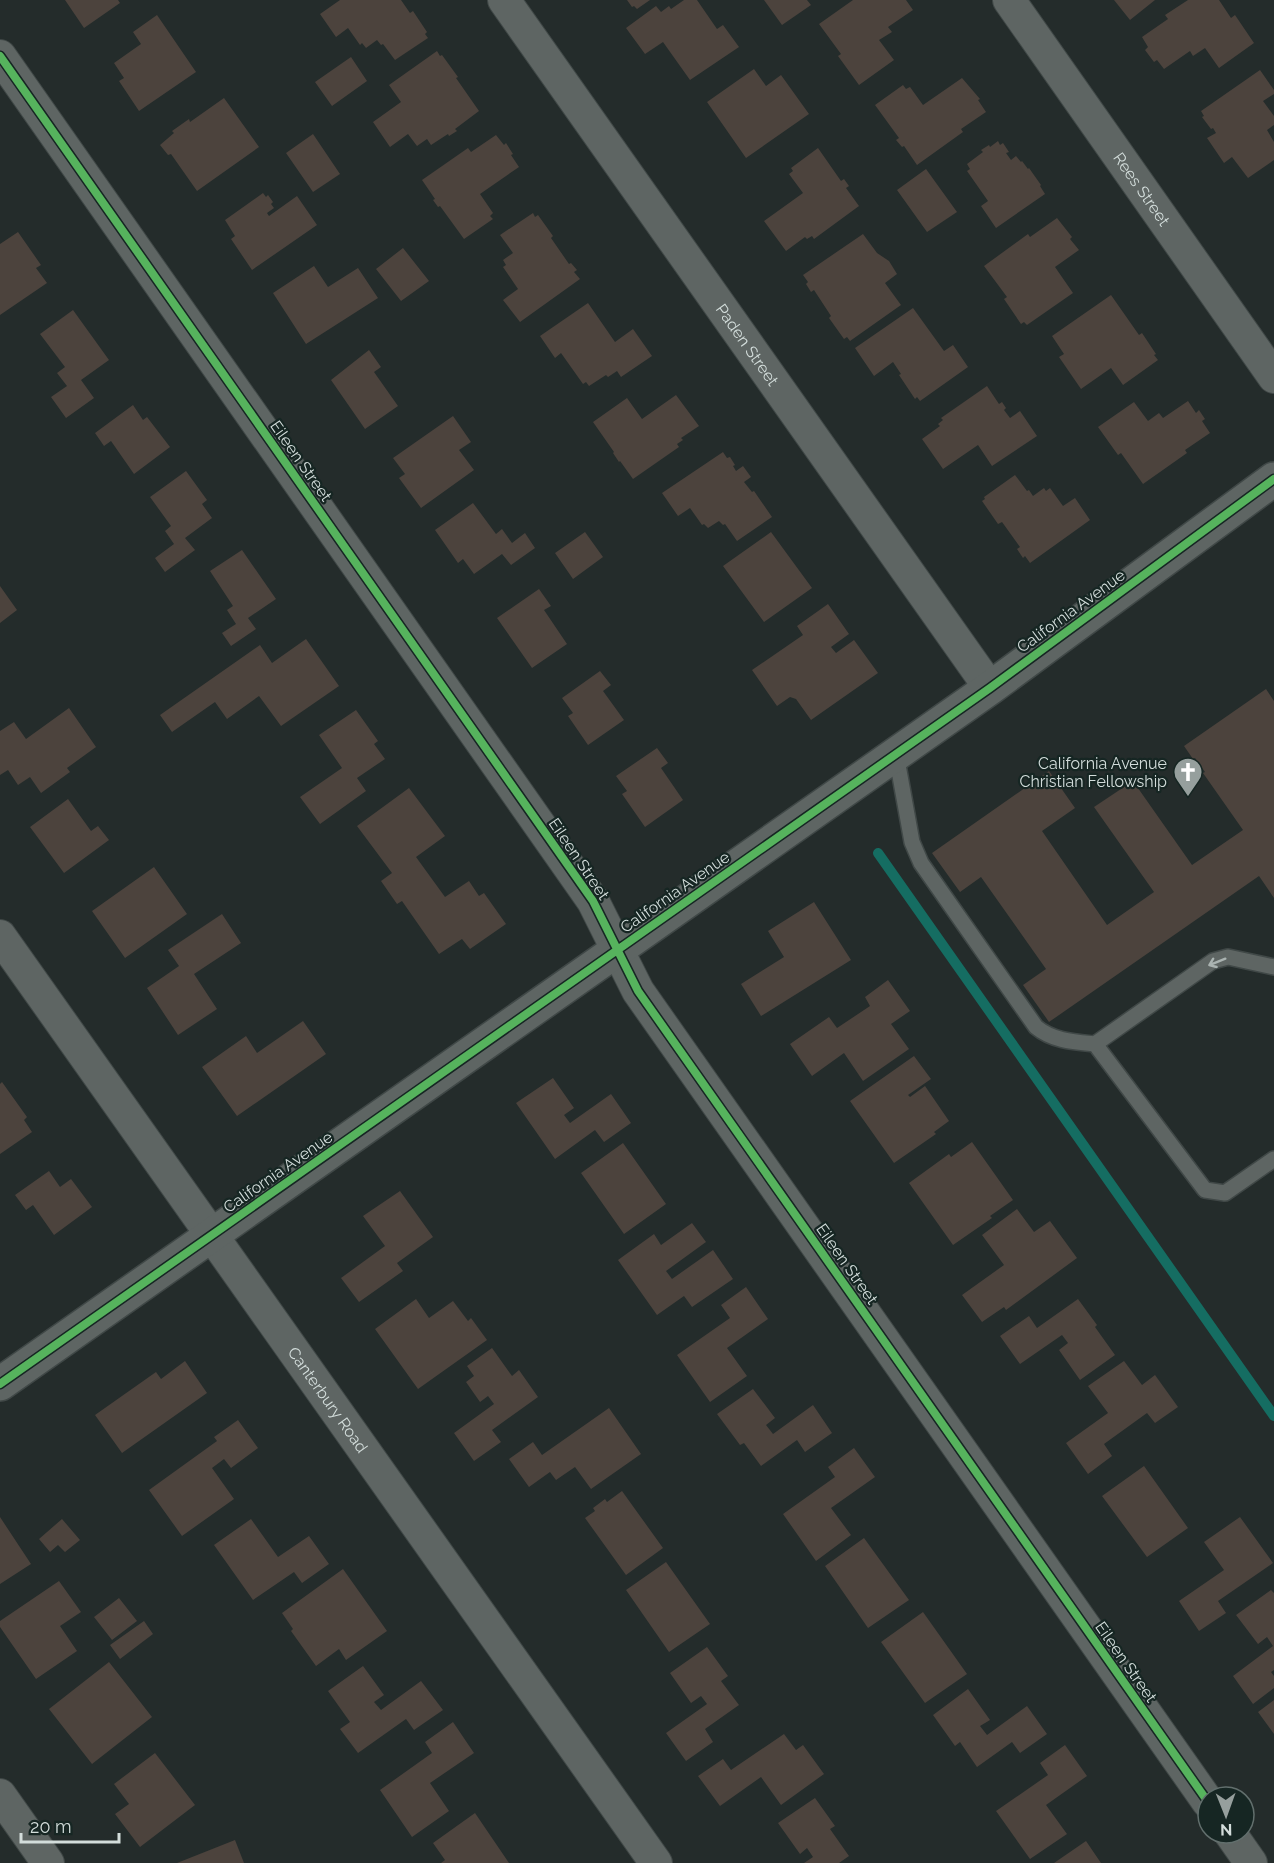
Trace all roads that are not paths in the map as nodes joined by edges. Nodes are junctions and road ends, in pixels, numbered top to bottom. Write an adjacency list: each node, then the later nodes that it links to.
1 (504, 0): 6 (street, Paden Street)
2 (1009, 0): 4 (street, Rees Street)
3 (0, 56): 9 (street, Eileen Street)
4 (1274, 377)
5 (1274, 479): 6 (main road, California Avenue)
6 (990, 688): 7 (main road, California Avenue)
7 (896, 754): 9 (main road, California Avenue); 11 (lane)
8 (0, 936): 13 (street, Canterbury Road)
9 (617, 950): 13 (main road, California Avenue); 15 (street, Eileen Street)
10 (1274, 967): 11 (lane, one-way to 11)
11 (1095, 1044): 12 (lane)
12 (1274, 1159)
13 (211, 1235): 14 (main road, California Avenue); 19 (street, Canterbury Road)
14 (0, 1384)
15 (1196, 1785)
16 (0, 1795): 18 (street)
17 (1238, 1845): 20 (street)
18 (48, 1863)
19 (656, 1863)
20 (1251, 1863)

